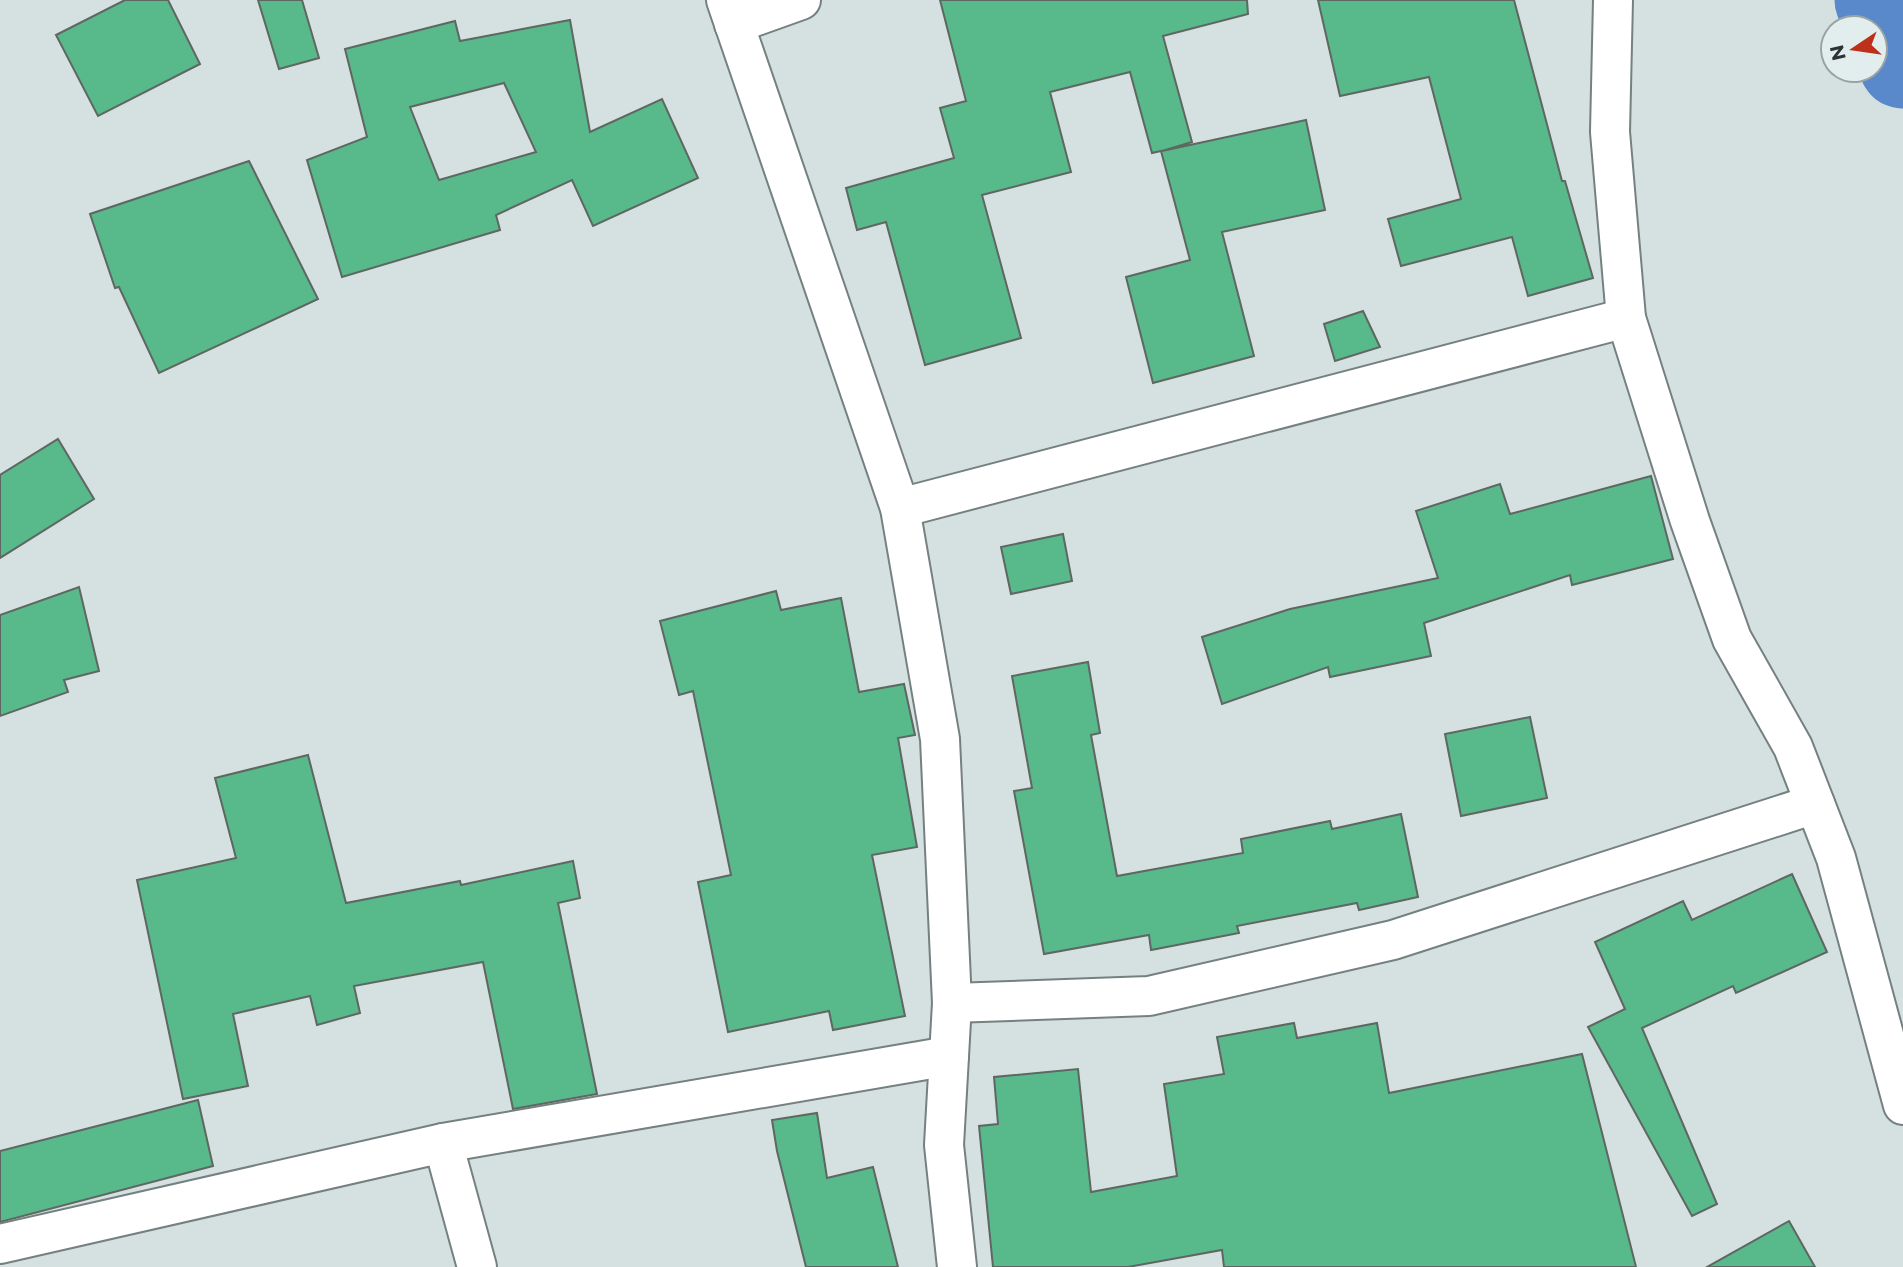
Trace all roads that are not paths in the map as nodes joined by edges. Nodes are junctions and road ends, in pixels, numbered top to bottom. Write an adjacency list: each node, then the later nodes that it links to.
1 (801, 0): 3 (street)
2 (1613, 0): 4 (street)
3 (730, 12): 5 (street)
4 (1626, 318): 5 (street); 6 (street)
5 (900, 509): 7 (street)
6 (1815, 804): 7 (street); 9 (street)
7 (952, 1003): 8 (street)
8 (949, 1056): 10 (street); 13 (street)
9 (1903, 1105)
10 (443, 1143): 11 (street); 12 (street)
11 (0, 1244)
12 (477, 1267)
13 (957, 1267)

